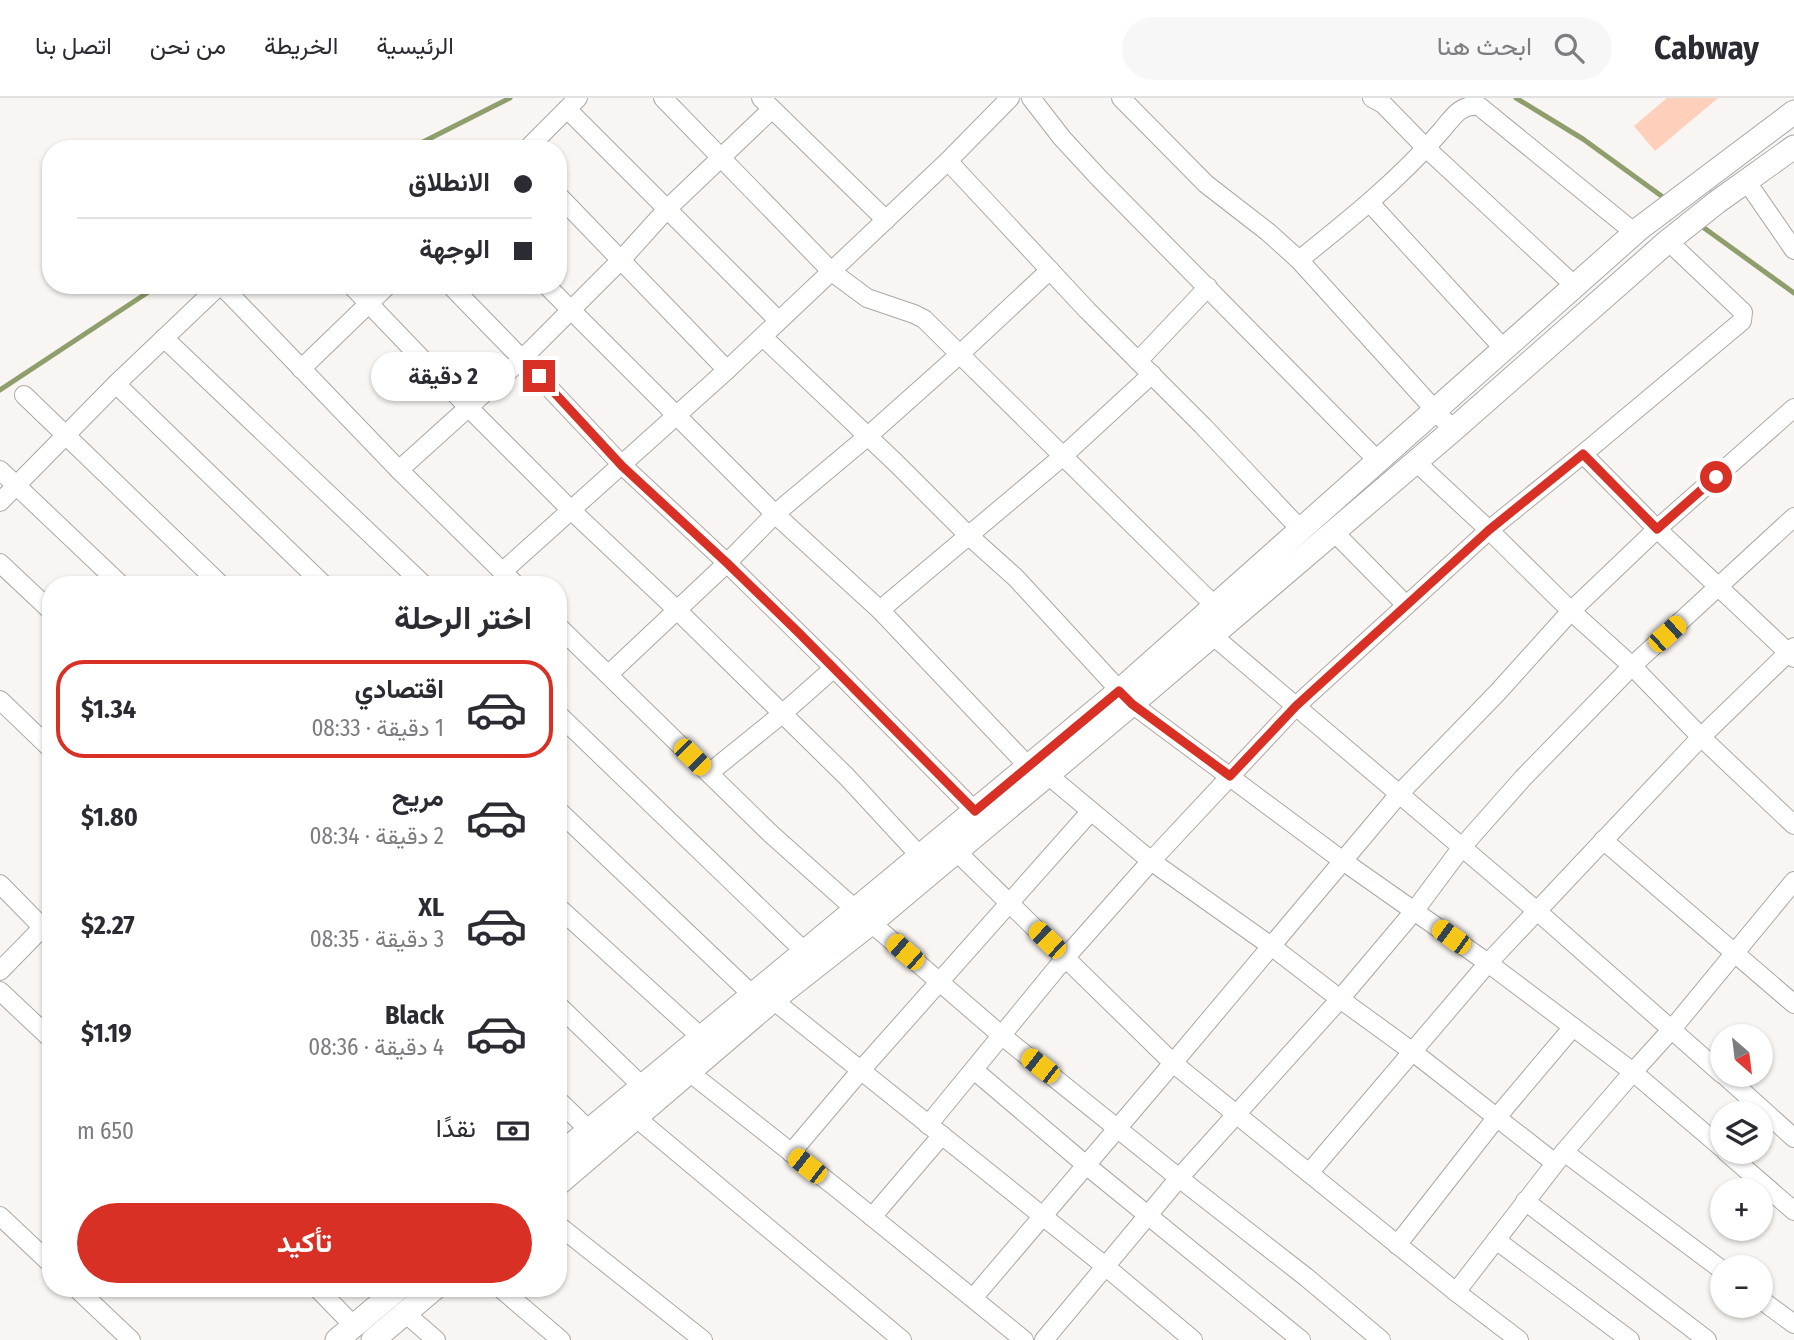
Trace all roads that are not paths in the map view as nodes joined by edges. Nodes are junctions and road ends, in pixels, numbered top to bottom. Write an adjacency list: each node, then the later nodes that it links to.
1 (663, 98): 12 (street)
2 (1010, 98): 13 (street)
3 (1031, 98): 27 (street)
4 (1122, 98): 23 (street)
5 (1372, 98): 11 (street)
6 (573, 104): 9 (street); 17 (street)
7 (766, 104): 12 (street); 18 (street)
8 (1794, 112): 19 (main road)
9 (536, 140)
10 (1794, 147): 14 (main road)
11 (1426, 148): 15 (street); 19 (street); 26 (street)
12 (721, 158): 17 (street); 25 (street)
13 (948, 161): 18 (street); 24 (street)
14 (1747, 183): 20 (main road); 21 (street)
15 (1370, 203): 23 (street); 39 (street)
16 (567, 204): 22 (street)
17 (667, 209): 22 (street); 36 (street)
18 (886, 220): 25 (street)
19 (1638, 231): 26 (main road)
20 (1673, 238): 52 (main road); 55 (street)
21 (1794, 250)
22 (621, 260): 35 (street); 44 (street)
23 (1298, 260): 50 (street)
24 (1050, 270): 40 (street); 42 (street)
25 (831, 272): 36 (street); 40 (street)
26 (1575, 286): 39 (main road)
27 (1208, 287): 42 (street); 57 (street)
28 (211, 294): 38 (street)
29 (230, 294): 43 (street)
30 (360, 294): 34 (street)
31 (379, 294): 34 (street)
32 (459, 294): 41 (street)
33 (555, 294): 35 (street)
34 (369, 304): 43 (street); 48 (street)
35 (571, 311): 41 (street); 51 (street)
36 (778, 320): 37 (street)
37 (763, 337): 44 (street); 54 (street)
38 (164, 338): 46 (street); 78 (street)
39 (1504, 349): 50 (main road)
40 (960, 355): 54 (street); 56 (street)
41 (522, 359): 48 (street); 59 (street)
42 (1138, 360): 45 (street)
43 (301, 369): 61 (street)
44 (727, 370): 51 (street)
45 (1152, 374): 56 (street); 68 (street)
46 (116, 384): 53 (street); 77 (street)
47 (24, 395): 53 (street)
48 (469, 408): 61 (street); 64 (street)
49 (1794, 408): 67 (street)
50 (1436, 410): 52 (street); 57 (main road)
51 (678, 416): 59 (street); 65 (street)
52 (1453, 430): 58 (main road)
53 (66, 436): 62 (street); 76 (street)
54 (868, 436): 65 (street); 71 (street)
55 (1583, 454): 67 (street); 69 (street)
56 (1062, 457): 71 (street); 83 (street)
57 (1378, 461): 68 (main road)
58 (1415, 461): 69 (street); 70 (main road)
59 (622, 466): 64 (street); 73 (street)
60 (0, 470): 62 (street)
61 (399, 470): 74 (street)
62 (16, 486): 63 (street); 75 (street)
63 (0, 502)
64 (572, 511): 74 (street); 84 (street)
65 (775, 514): 73 (street); 85 (street)
66 (1794, 517): 80 (street)
67 (1657, 529): 80 (street); 86 (street)
68 (1301, 530): 83 (main road)
69 (1489, 530): 82 (street); 86 (street)
70 (1333, 531): 82 (street); 88 (main road)
71 (968, 535): 85 (street); 93 (street)
72 (0, 563): 81 (street)
73 (727, 563): 84 (street); 91 (street)
74 (502, 572): 79 (street)
75 (112, 576)
76 (212, 576)
77 (315, 576)
78 (415, 576)
79 (506, 576)
80 (1719, 587): 89 (street); 90 (street)
81 (42, 603)
82 (1406, 605): 95 (street)
83 (1215, 606): 93 (main road)
84 (676, 609): 92 (street); 96 (street)
85 (880, 610): 100 (street)
86 (1571, 611): 90 (street); 103 (street)
87 (567, 634): 92 (street)
88 (1212, 635): 93 (main road); 95 (street)
89 (1792, 652): 98 (street)
90 (1632, 666): 98 (street); 109 (street)
91 (834, 668): 96 (street); 104 (street)
92 (609, 674): 101 (street)
93 (1126, 697): 100 (main road); 102 (street)
94 (0, 700): 99 (street)
95 (1296, 706): 102 (street); 103 (street)
96 (782, 714): 101 (street); 111 (street)
97 (567, 723): 124 (street)
98 (1701, 737): 107 (street); 108 (street)
99 (42, 740)
100 (1038, 771): 104 (main road); 105 (street); 110 (main road)
101 (709, 774): 120 (street)
102 (1230, 776): 112 (street); 113 (street)
103 (1400, 793): 109 (street); 113 (street)
104 (975, 811): 111 (main road)
105 (1091, 811): 112 (street); 116 (street)
106 (567, 818): 132 (street)
107 (1794, 825)
108 (1603, 840): 118 (street); 125 (street)
109 (1462, 847): 117 (street); 118 (street)
110 (957, 852): 116 (street); 120 (main road)
111 (920, 856): 120 (main road)
112 (1151, 861): 123 (street); 126 (street)
113 (1343, 861): 117 (street); 123 (street)
114 (1794, 881): 125 (street)
115 (0, 884): 121 (street)
116 (1010, 904): 126 (street); 129 (street)
117 (1415, 910): 127 (street); 131 (street)
118 (1537, 911): 127 (street); 136 (street)
119 (567, 915): 139 (street)
120 (863, 916): 124 (main road); 129 (street); 132 (main road)
121 (42, 927)
122 (42, 936): 128 (street)
123 (1271, 946): 131 (street); 141 (street)
124 (804, 951): 132 (main road)
125 (1735, 953): 133 (street); 136 (street)
126 (1065, 958): 138 (street); 141 (street)
127 (1488, 963): 135 (street); 140 (street)
128 (0, 971)
129 (939, 982): 138 (street); 143 (street)
130 (0, 991): 137 (street)
131 (1340, 999): 140 (street); 151 (street)
132 (763, 1000): 139 (main road); 143 (street); 145 (main road)
133 (1794, 1004)
134 (567, 1014): 147 (street)
135 (1573, 1027): 146 (street); 152 (street)
136 (1672, 1029): 142 (street); 146 (street)
137 (42, 1031)
138 (1001, 1035): 144 (street); 153 (street)
139 (701, 1037): 147 (main road)
140 (1413, 1052): 152 (street); 163 (street)
141 (1173, 1063): 151 (street); 153 (street)
142 (1710, 1063)
143 (862, 1069): 155 (street); 159 (street)
144 (974, 1070): 155 (street); 162 (street)
145 (689, 1072): 150 (main road); 159 (street)
146 (1633, 1072): 156 (street); 160 (street)
147 (642, 1086): 150 (main road)
148 (1737, 1087): 157 (street)
149 (567, 1109): 154 (street)
150 (627, 1111): 154 (main road); 164 (main road); 195 (street)
151 (1236, 1114): 163 (street); 165 (street)
152 (1497, 1117): 160 (street); 174 (street)
153 (1118, 1128): 162 (street); 165 (street)
154 (589, 1130): 158 (main road)
155 (935, 1130): 170 (street); 171 (street)
156 (1710, 1138)
157 (1794, 1138)
158 (567, 1148)
159 (792, 1153): 171 (street)
160 (1560, 1158): 166 (street); 176 (street)
161 (1740, 1164): 167 (street)
162 (1086, 1165): 168 (street); 170 (street)
163 (1309, 1173): 174 (street)
164 (567, 1174)
165 (1180, 1178): 168 (street); 200 (street)
166 (1525, 1201): 173 (street); 203 (street)
167 (1794, 1211)
168 (1149, 1215): 177 (street); 199 (street)
169 (0, 1216): 175 (street)
170 (1042, 1216): 177 (street); 184 (street)
171 (872, 1217): 184 (street)
172 (567, 1232): 194 (street)
173 (1496, 1240): 178 (street); 202 (street)
174 (1396, 1245): 178 (street)
175 (42, 1256)
176 (1710, 1262)
177 (1105, 1266): 197 (street); 198 (street)
178 (1456, 1293): 201 (street)
179 (86, 1297): 190 (street)
180 (323, 1297): 189 (street)
181 (389, 1297): 189 (main road)
182 (425, 1297): 186 (main road)
183 (511, 1297): 193 (street)
184 (973, 1298): 196 (street)
185 (1773, 1309): 187 (street)
186 (405, 1313): 191 (main road); 192 (street)
187 (1794, 1324)
188 (1794, 1332): 204 (street)
189 (347, 1335)
190 (131, 1340)
191 (373, 1340)
192 (436, 1340)
193 (561, 1340)
194 (703, 1340)
195 (902, 1340)
196 (1024, 1340)
197 (1044, 1340)
198 (1193, 1340)
199 (1301, 1340)
200 (1381, 1340)
201 (1519, 1340)
202 (1630, 1340)
203 (1707, 1340)
204 (1788, 1340)

